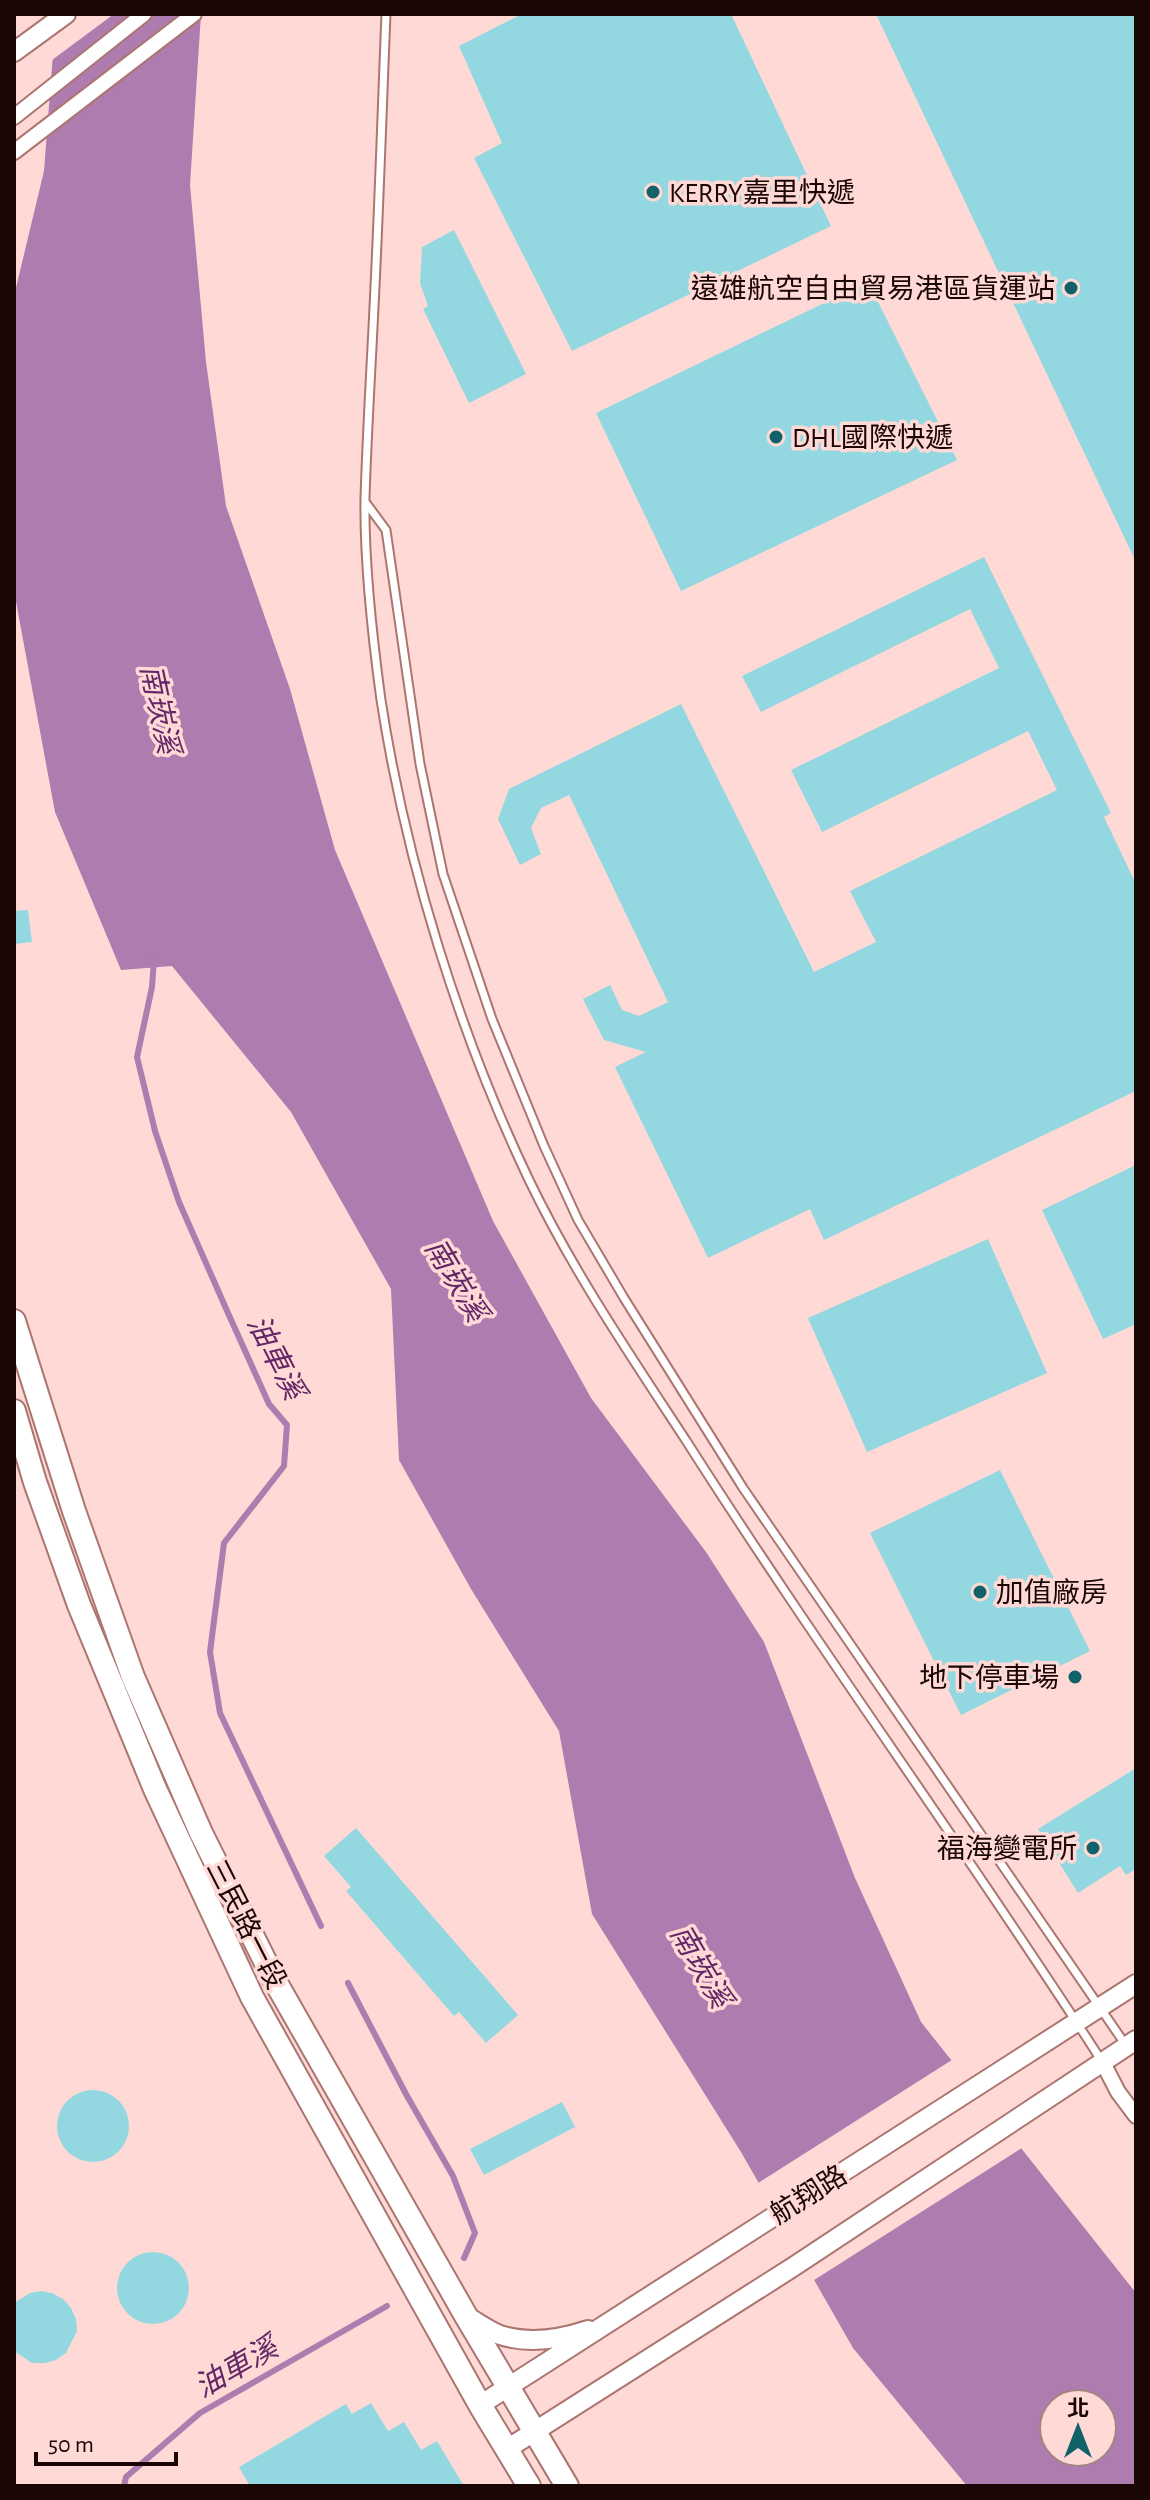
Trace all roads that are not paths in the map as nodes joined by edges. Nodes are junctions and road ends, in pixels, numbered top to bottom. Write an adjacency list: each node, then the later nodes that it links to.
1 (66, 14): 5 (street)
2 (144, 14): 6 (street)
3 (194, 14): 7 (street)
4 (386, 14): 8 (lane)
5 (14, 52)
6 (14, 117)
7 (14, 152)
8 (365, 502): 12 (lane); 13 (lane)
9 (14, 1321): 17 (main road, 三民路一段)
10 (14, 1411): 20 (main road, 三民路一段)
11 (1136, 1984): 12 (street, 航翔路)
12 (1099, 2009): 13 (street, 航翔路); 14 (lane)
13 (1078, 2023): 15 (lane); 18 (street, 航翔路)
14 (1131, 2043): 15 (street, 航翔路)
15 (1102, 2061): 16 (street); 21 (street, 航翔路)
16 (1136, 2116)
17 (466, 2316): 18 (street); 19 (main road, 三民路一段)
18 (610, 2322): 19 (street, 航翔路)
19 (509, 2388): 20 (street, 航翔路); 21 (main road, 三民路一段)
20 (480, 2405): 22 (main road, 三民路一段)
21 (535, 2433): 22 (street, 航翔路); 24 (main road, 三民路一段)
22 (507, 2449): 23 (main road, 三民路一段)
23 (529, 2486)
24 (567, 2486)

